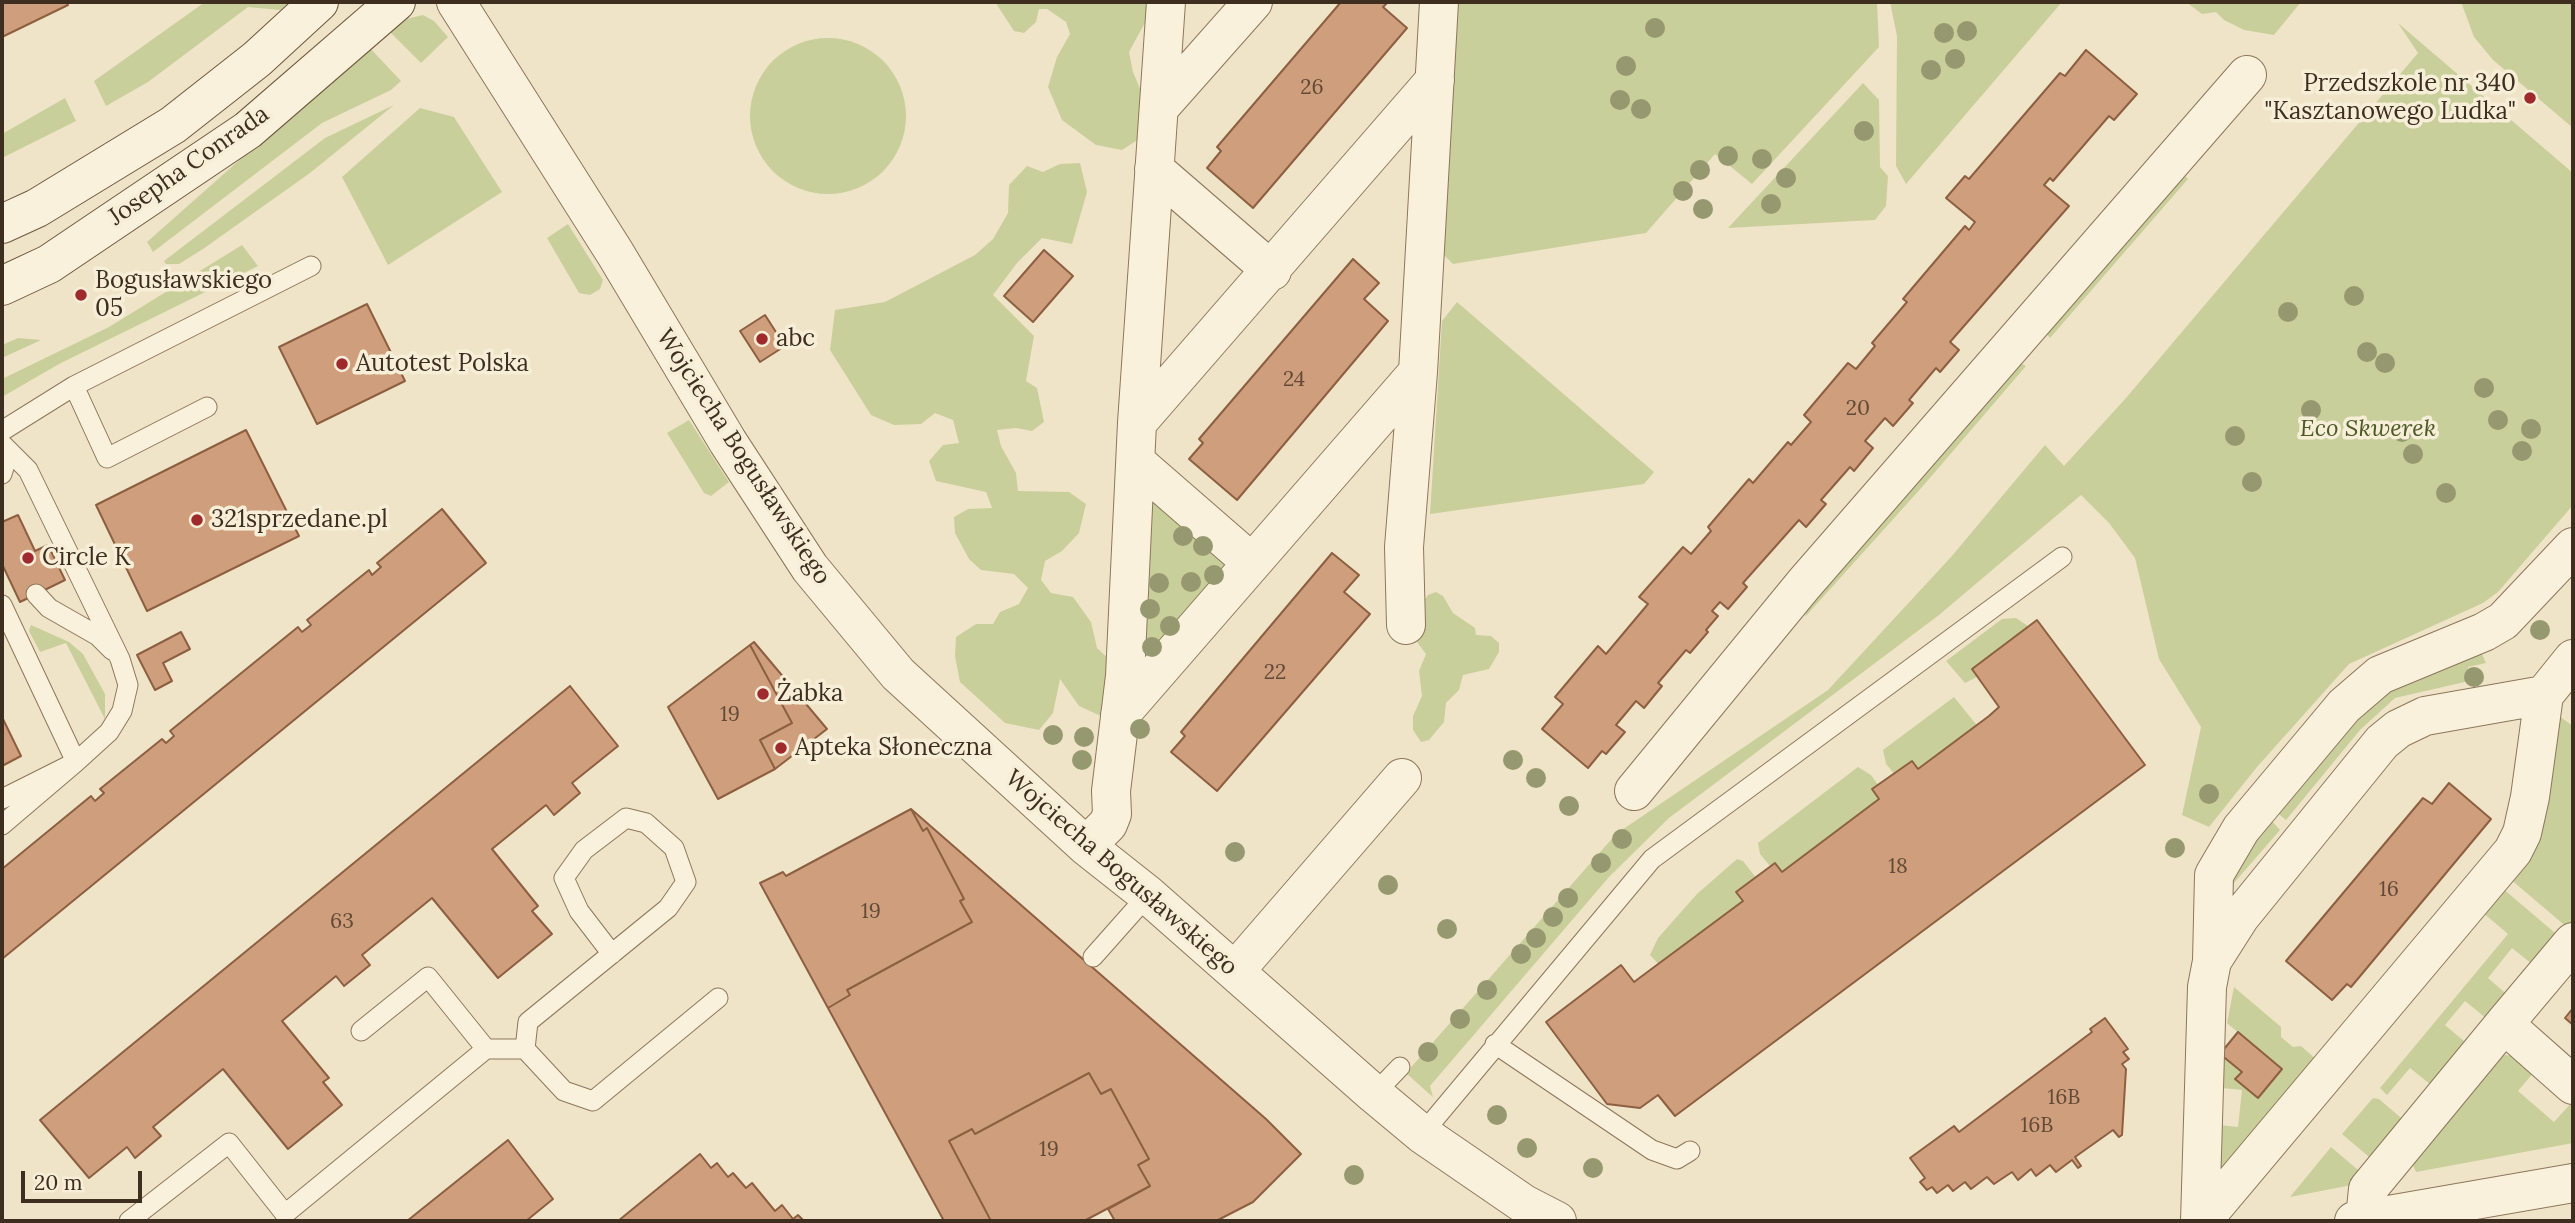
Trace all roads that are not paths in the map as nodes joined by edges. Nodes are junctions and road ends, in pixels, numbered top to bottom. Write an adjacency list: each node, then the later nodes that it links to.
1 (319, 2): 11 (street, Josepha Conrada)
2 (396, 2): 14 (street, Josepha Conrada)
3 (456, 2): 38 (street, Wojciecha Bogusławskiego)
4 (1166, 2): 9 (street)
5 (1253, 2): 9 (street)
6 (1439, 2): 8 (street)
7 (2247, 75): 35 (street)
8 (1435, 80): 13 (street); 15 (street)
9 (1160, 107): 10 (street)
10 (1154, 169): 13 (street); 18 (street)
11 (2, 225)
12 (311, 266): 16 (lane)
13 (1272, 271): 18 (street)
14 (2, 286)
15 (1419, 372): 25 (street); 28 (street)
16 (74, 386): 17 (lane); 19 (lane)
17 (208, 407)
18 (1137, 423): 21 (street)
19 (2, 431)
20 (5, 447): 22 (lane); 29 (lane)
21 (1136, 462): 25 (street); 32 (street)
22 (2, 474)
23 (2573, 547): 43 (street)
24 (2062, 557): 48 (lane)
25 (1251, 562): 32 (street)
26 (36, 594): 29 (lane)
27 (2, 605): 33 (lane)
28 (1406, 625)
29 (120, 659): 33 (lane)
30 (2573, 659): 31 (street)
31 (2544, 695): 43 (street); 61 (street)
32 (1120, 715): 38 (street)
33 (76, 762): 36 (lane); 37 (lane)
34 (1402, 778): 44 (street)
35 (1634, 791)
36 (2, 799)
37 (2, 825)
38 (1086, 846): 39 (street, Wojciecha Bogusławskiego)
39 (1148, 895): 42 (lane); 44 (street, Wojciecha Bogusławskiego)
40 (2573, 942): 46 (street)
41 (612, 954): 41 (lane); 50 (lane)
42 (1093, 957)
43 (2212, 961): 61 (street)
44 (1235, 971): 53 (street, Wojciecha Bogusławskiego)
45 (718, 998): 50 (lane)
46 (2504, 1024): 52 (street); 58 (street)
47 (361, 1031): 49 (lane)
48 (1495, 1044): 54 (lane); 55 (lane)
49 (486, 1049): 50 (lane); 57 (lane)
50 (525, 1049)
51 (1400, 1067): 53 (lane)
52 (2573, 1085)
53 (1374, 1094): 54 (street, Wojciecha Bogusławskiego)
54 (1422, 1134): 60 (street, Wojciecha Bogusławskiego)
55 (1690, 1150)
56 (2573, 1183): 58 (street)
57 (281, 1218): 59 (lane)
58 (2360, 1220)
59 (129, 1221)
60 (1557, 1221)
61 (2201, 1221)

